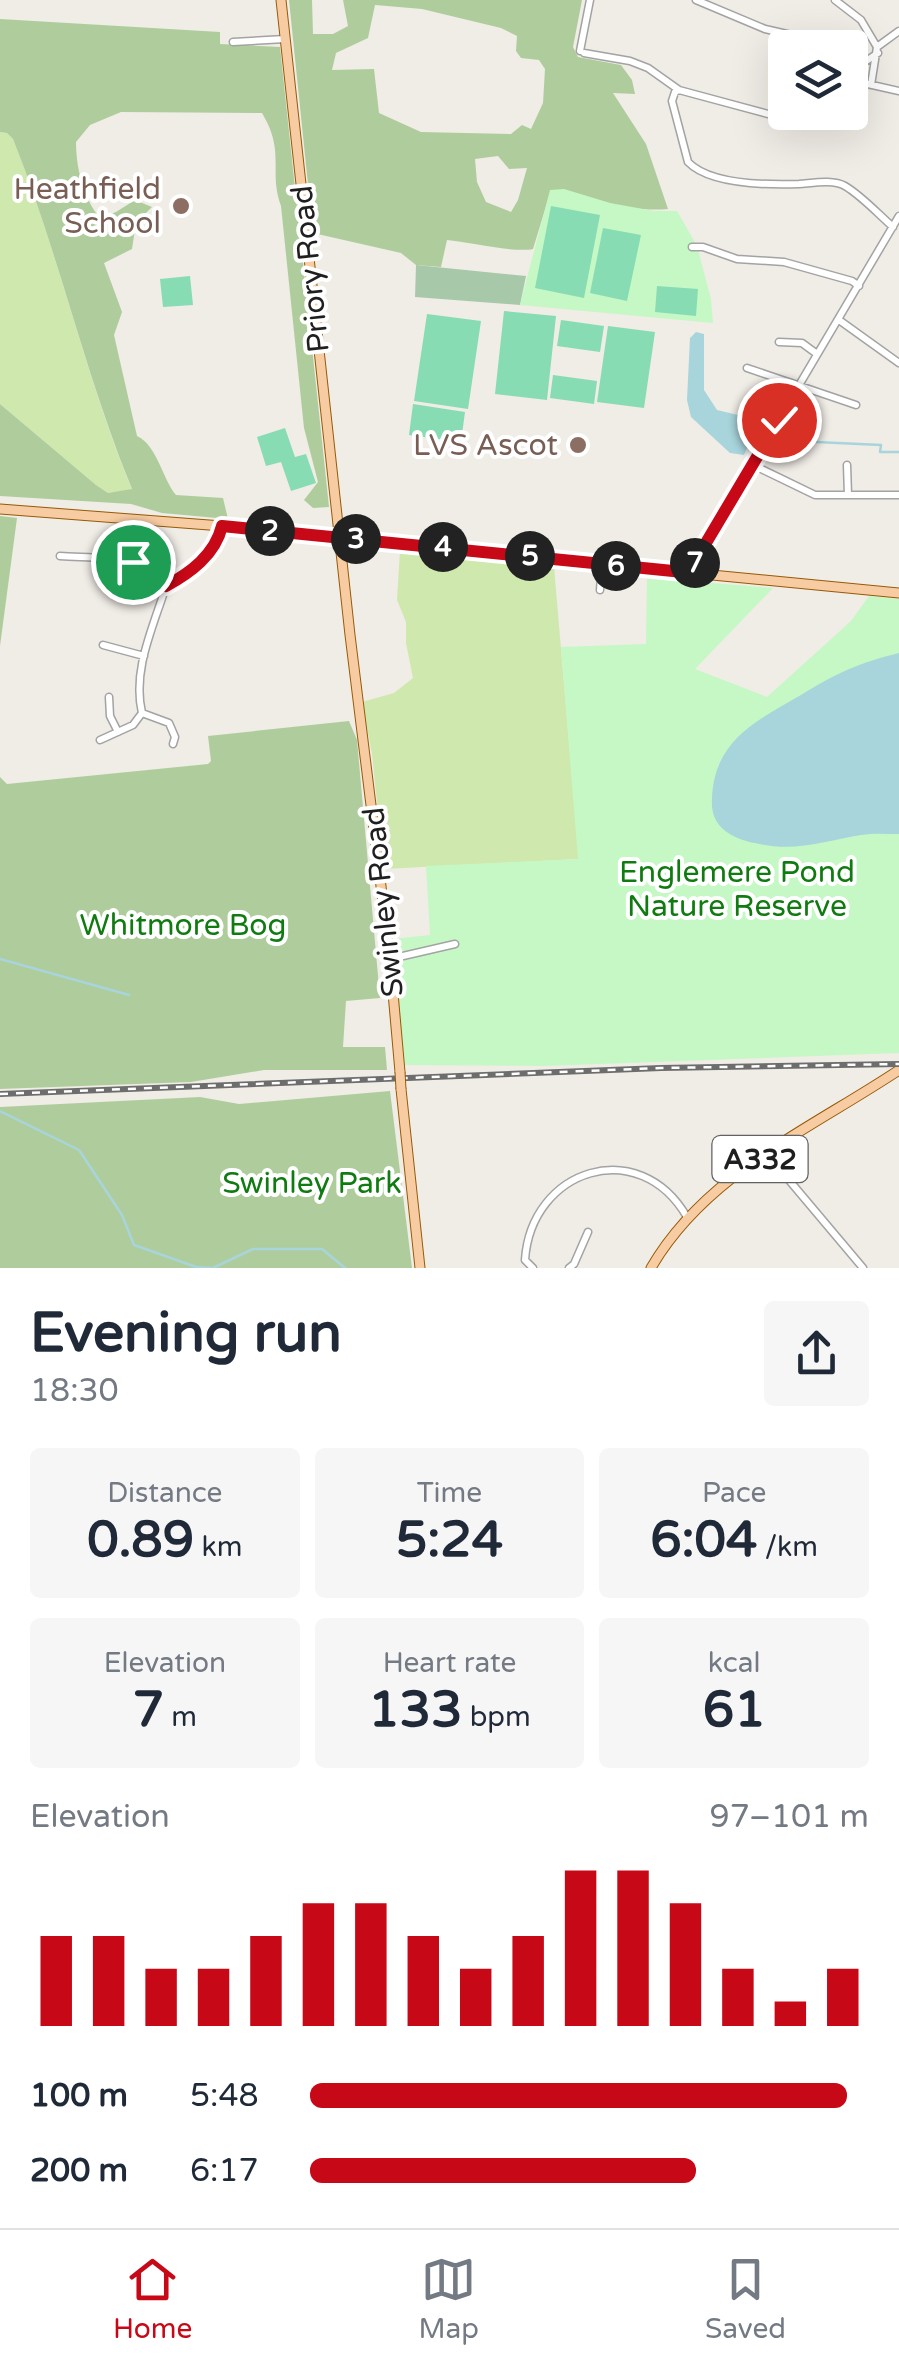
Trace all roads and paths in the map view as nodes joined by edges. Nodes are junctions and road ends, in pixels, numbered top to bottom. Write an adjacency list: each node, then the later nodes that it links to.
1 (281, 0): 7 (main road, Priory Road)
2 (590, 0): 13 (street)
3 (696, 0): 5 (street)
4 (835, 0): 9 (street)
5 (771, 30)
6 (899, 31): 9 (street)
7 (285, 39): 8 (street); 33 (main road, Priory Road)
8 (233, 42)
9 (878, 50): 10 (street); 12 (street)
10 (868, 58)
11 (868, 84): 12 (street)
12 (871, 85): 14 (street)
13 (680, 90): 15 (street); 17 (street)
14 (899, 90)
15 (768, 114)
16 (899, 216): 17 (street)
17 (892, 227): 19 (street)
18 (692, 248): 19 (street)
19 (859, 286): 20 (street)
20 (839, 320): 22 (street); 23 (street)
21 (778, 342): 22 (street)
22 (818, 354): 25 (street)
23 (899, 362)
24 (747, 368): 25 (street)
25 (800, 386): 26 (street); 27 (street)
26 (856, 405)
27 (752, 465): 30 (street); 36 (street)
28 (847, 465): 30 (street)
29 (899, 494): 30 (street)
30 (848, 495)
31 (0, 509): 32 (main road)
32 (222, 526): 33 (main road); 37 (street)
33 (339, 538): 35 (main road); 48 (main road, Swinley Road)
34 (60, 556): 37 (street)
35 (602, 564): 36 (main road); 38 (street)
36 (693, 573): 39 (main road)
37 (166, 586): 41 (street)
38 (600, 590)
39 (899, 593)
40 (103, 645): 41 (street)
41 (144, 656): 43 (street)
42 (108, 697): 44 (street)
43 (142, 714): 44 (street); 46 (street)
44 (118, 732): 45 (street)
45 (100, 740)
46 (173, 744)
47 (454, 944): 48 (street)
48 (390, 959): 53 (main road, Swinley Road, bridge)
49 (895, 1073): 50 (main road, A332)
50 (768, 1154): 51 (main road, A332); 57 (street)
51 (687, 1217): 54 (street); 56 (main road, A332)
52 (588, 1232): 55 (street)
53 (420, 1268)
54 (533, 1268)
55 (569, 1268)
56 (651, 1268)
57 (862, 1268)

